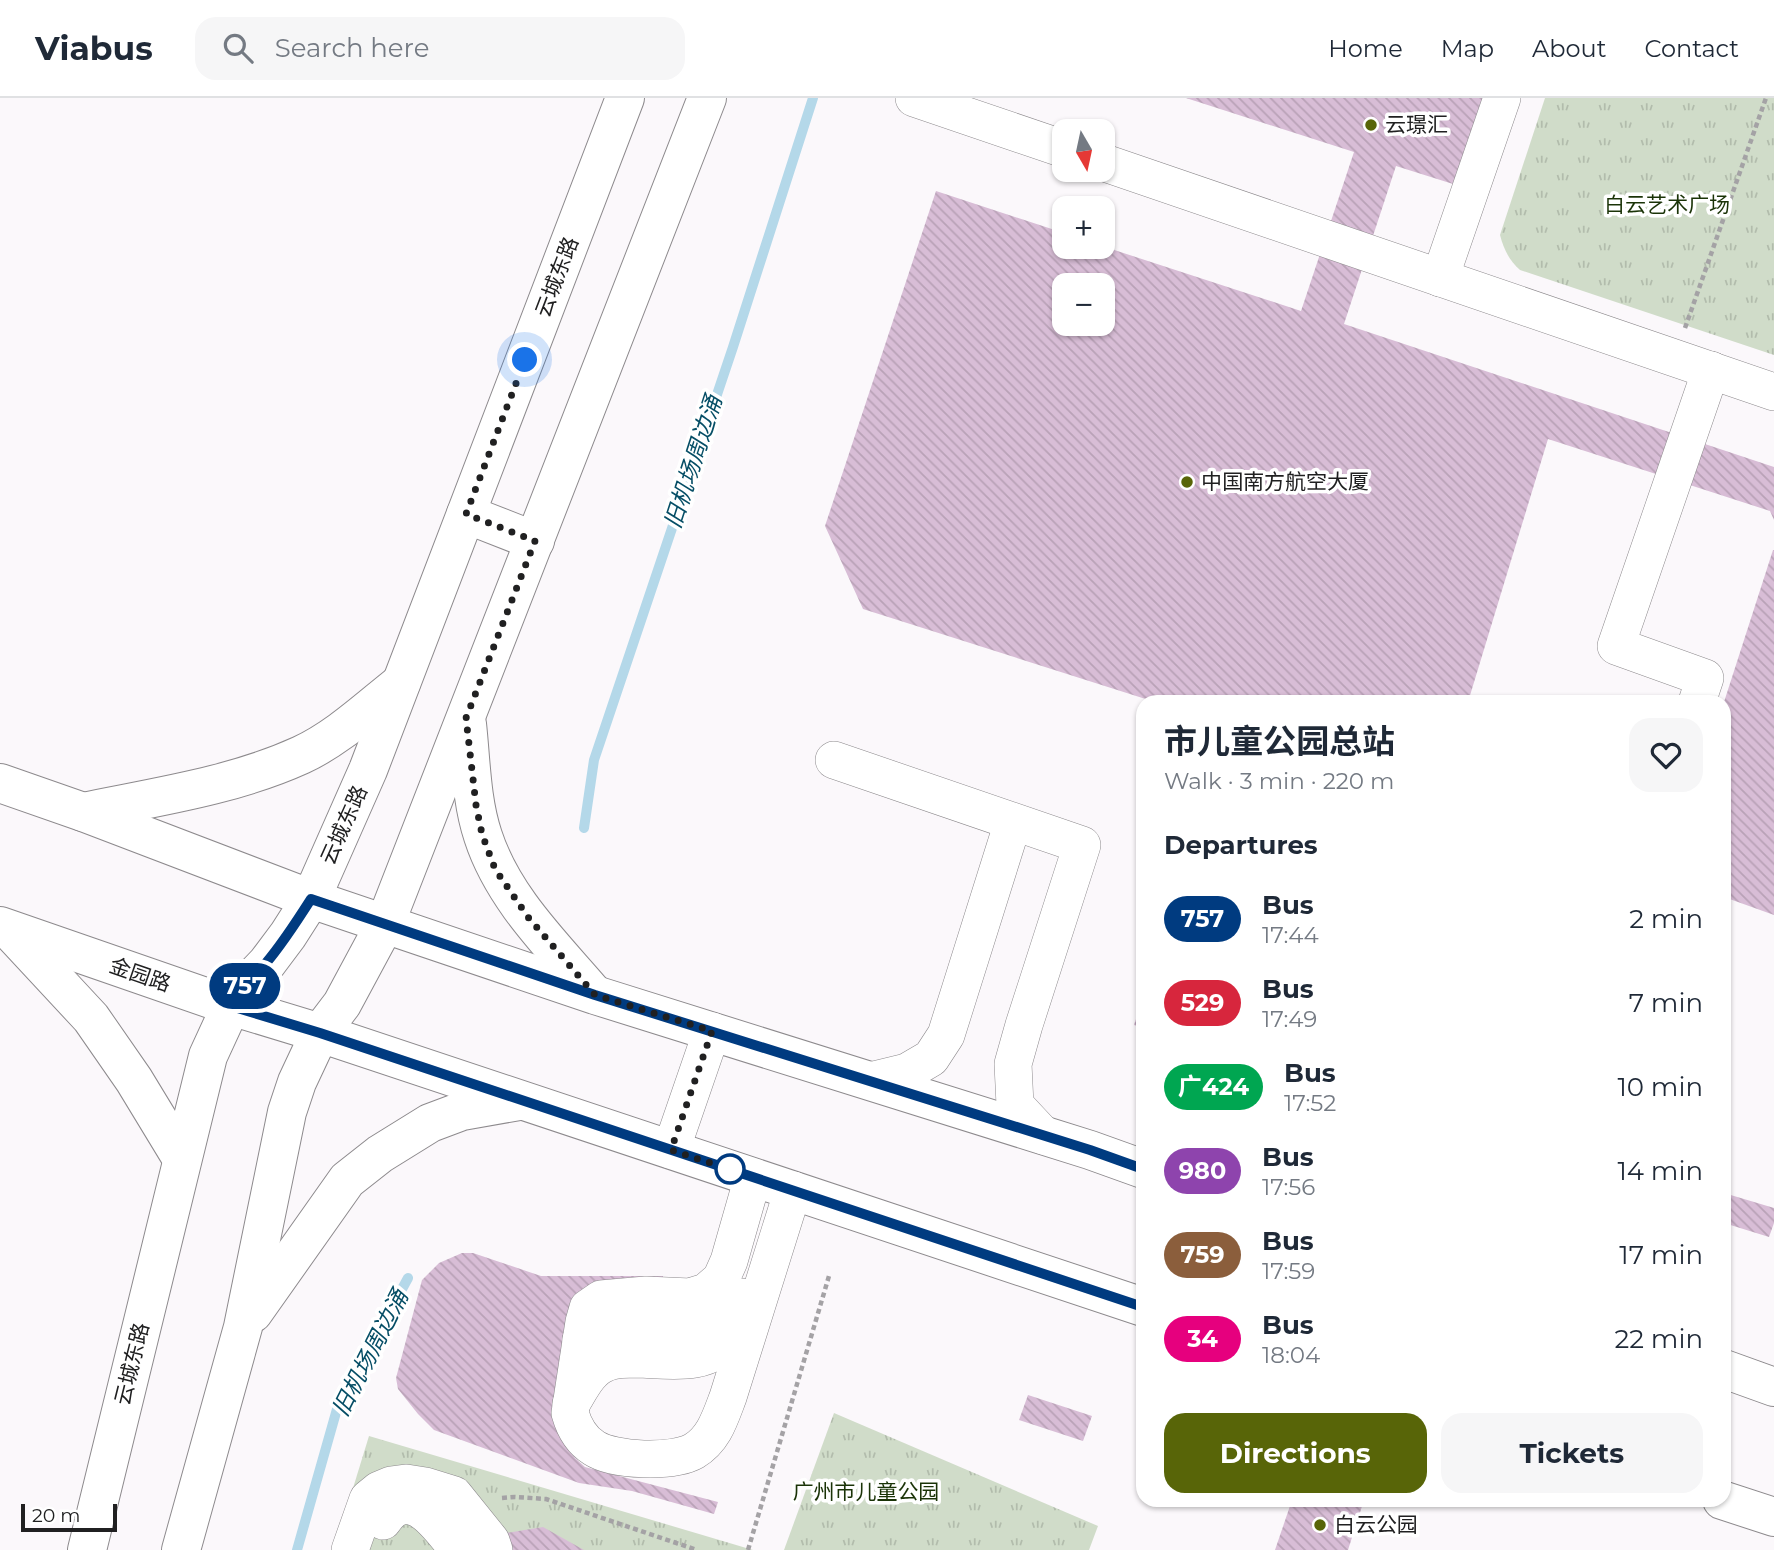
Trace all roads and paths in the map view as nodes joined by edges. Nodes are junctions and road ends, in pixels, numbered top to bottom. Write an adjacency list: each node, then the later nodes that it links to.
1 (625, 98): 12 (main road, 云城东路)
2 (707, 98): 13 (main road)
3 (914, 98): 6 (street)
4 (1502, 98): 8 (street)
5 (1766, 98): 9 (path)
6 (1052, 145)
7 (1115, 166): 8 (street)
8 (1440, 278): 10 (street)
9 (1683, 335)
10 (1711, 370): 11 (street); 15 (street)
11 (1774, 392)
12 (466, 514): 13 (main road); 14 (main road, 云城东路)
13 (535, 541): 16 (main road)
14 (402, 682): 19 (main road); 21 (main road, 云城东路)
15 (1699, 695)
16 (466, 718): 22 (main road); 24 (main road)
17 (834, 760): 20 (street)
18 (0, 783): 19 (main road)
19 (83, 812): 21 (main road)
20 (1013, 822): 28 (street); 30 (street)
21 (311, 899): 22 (main road); 25 (main road, 云城东路)
22 (385, 924): 24 (main road); 27 (main road)
23 (4, 927): 25 (main road, 金园路); 32 (main road)
24 (595, 995): 26 (main road)
25 (231, 1006): 27 (main road, 金园路); 32 (main road, 云城东路)
26 (712, 1031): 28 (main road); 31 (street)
27 (320, 1033): 29 (main road, 金园路); 38 (main road)
28 (870, 1081): 30 (main road)
29 (523, 1100): 31 (main road, 金园路); 38 (main road)
30 (1044, 1136): 33 (main road)
31 (671, 1150): 34 (main road, 金园路)
32 (183, 1159): 46 (main road, 云城东路)
33 (1136, 1167)
34 (775, 1184): 36 (street); 37 (main road, 金园路); 39 (street); 42 (street)
35 (829, 1276): 53 (path)
36 (742, 1297): 39 (street); 42 (street)
37 (1136, 1305)
38 (243, 1327): 47 (main road)
39 (581, 1340): 42 (street)
40 (1731, 1372): 41 (main road)
41 (1774, 1387)
42 (571, 1405)
43 (496, 1499): 52 (path)
44 (1731, 1503): 45 (main road)
45 (1774, 1517)
46 (87, 1550)
47 (181, 1550)
48 (350, 1550): 51 (street)
49 (371, 1550): 50 (street)
50 (458, 1550)
51 (494, 1550)
52 (697, 1550)
53 (748, 1550)

